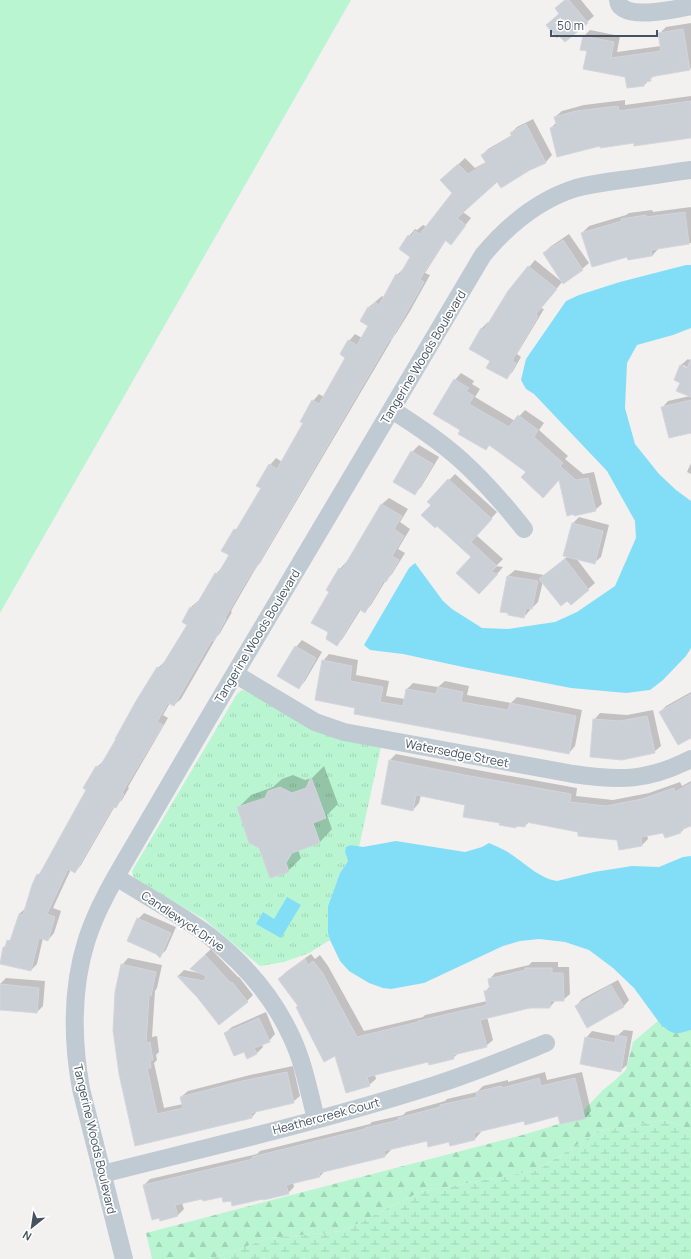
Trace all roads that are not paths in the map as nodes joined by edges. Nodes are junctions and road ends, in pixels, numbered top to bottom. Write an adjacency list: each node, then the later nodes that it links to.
1 (618, 0): 2 (street)
2 (691, 6)
3 (691, 170): 4 (street, Tangerine Woods Boulevard)
4 (392, 410): 5 (street); 6 (street, Tangerine Woods Boulevard)
5 (524, 529)
6 (234, 674): 7 (street, Watersedge Street); 8 (street, Tangerine Woods Boulevard)
7 (691, 759)
8 (116, 877): 10 (street, Candlewyck Drive); 11 (street, Tangerine Woods Boulevard)
9 (546, 1043): 10 (street, Heathercreek Court)
10 (316, 1119): 11 (street, Heathercreek Court)
11 (102, 1174): 12 (street, Tangerine Woods Boulevard)
12 (124, 1259)

